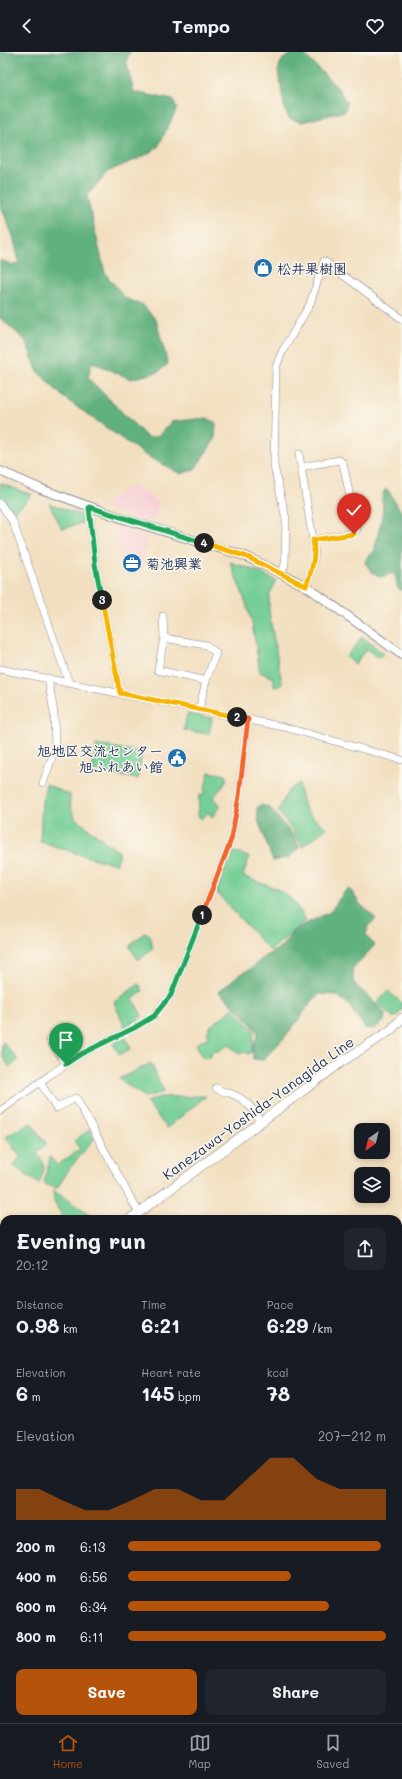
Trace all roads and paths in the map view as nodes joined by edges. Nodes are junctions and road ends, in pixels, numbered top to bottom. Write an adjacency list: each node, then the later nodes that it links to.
1 (402, 319): 8 (street)
2 (299, 454): 3 (street)
3 (301, 467): 7 (street); 7 (street)
4 (0, 471): 6 (street)
5 (0, 503): 16 (street)
6 (89, 507): 8 (street); 17 (street)
7 (313, 540): 9 (street)
8 (282, 574): 9 (street)
9 (306, 586): 12 (street)
10 (163, 616): 11 (street)
11 (164, 638): 15 (street); 15 (street)
12 (402, 655)
13 (0, 669): 14 (street)
14 (48, 678): 16 (street); 21 (street)
15 (206, 681): 18 (street)
16 (69, 683): 17 (street)
17 (120, 693): 18 (street)
18 (199, 710): 19 (street)
19 (248, 719): 20 (street); 24 (street)
20 (402, 760)
21 (43, 782)
22 (402, 1018): 28 (main road, Kanezawa-Yoshida-Yanagida Line)
23 (50, 1040): 24 (street)
24 (66, 1064): 25 (street)
25 (40, 1082): 27 (street); 29 (street)
26 (216, 1088): 28 (street)
27 (0, 1112)
28 (261, 1122): 29 (main road, Kanezawa-Yoshida-Yanagida Line)
29 (139, 1212): 30 (main road, Kanezawa-Yoshida-Yanagida Line)
30 (135, 1215)

